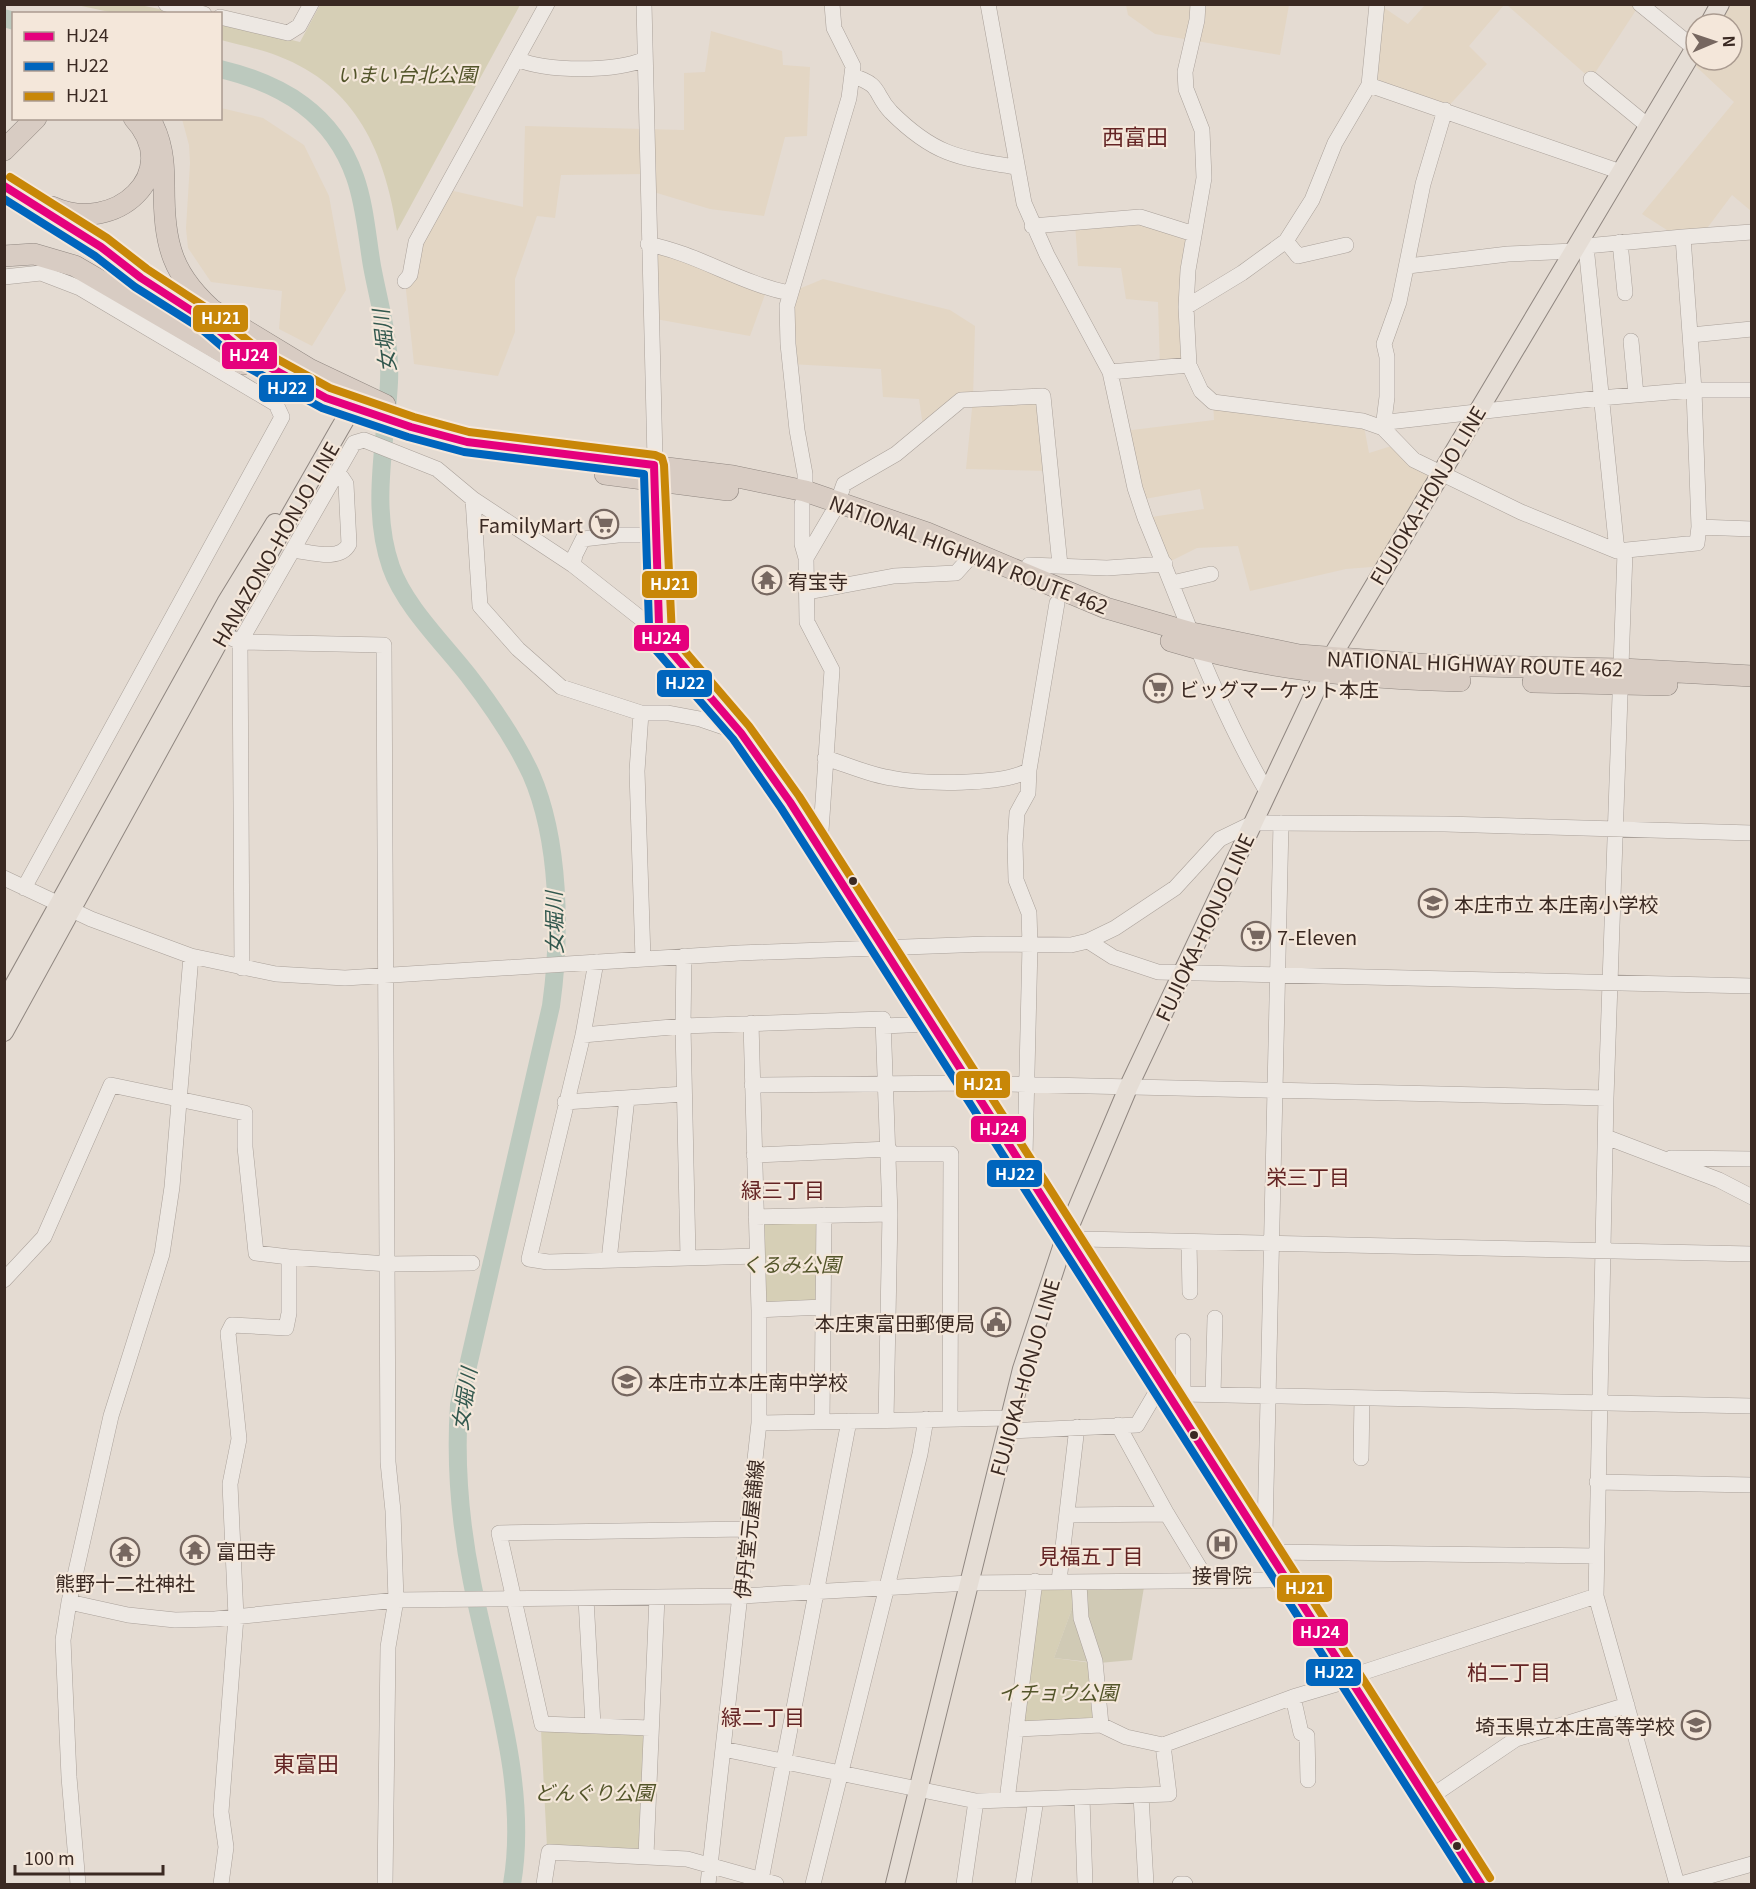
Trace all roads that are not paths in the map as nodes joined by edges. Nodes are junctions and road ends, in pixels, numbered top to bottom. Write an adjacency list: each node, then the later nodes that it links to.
1 (166, 4): 10 (street)
2 (312, 4): 11 (street)
3 (547, 4): 13 (street)
4 (644, 4): 14 (street)
5 (832, 4): 16 (street)
6 (988, 4): 27 (street)
7 (1198, 4): 34 (street)
8 (1377, 4): 18 (street)
9 (1640, 4): 12 (street)
10 (196, 12)
11 (222, 17)
12 (1684, 38)
13 (517, 59): 14 (street); 44 (street)
14 (645, 59): 38 (street)
15 (1684, 65): 24 (main road, FUJIOKA-HONJO LINE)
16 (852, 76): 27 (street); 45 (street)
17 (1591, 79): 24 (street)
18 (1369, 85): 19 (street); 36 (street)
19 (1445, 110): 28 (street); 42 (street)
20 (16, 120): 25 (highway)
21 (34, 120): 26 (highway)
22 (135, 120): 29 (highway)
23 (150, 120): 48 (highway)
24 (1648, 126): 28 (main road, FUJIOKA-HONJO LINE)
25 (4, 132)
26 (4, 150)
27 (1016, 166): 32 (street)
28 (1621, 172): 40 (main road, FUJIOKA-HONJO LINE)
29 (4, 180)
30 (4, 186): 59 (highway)
31 (4, 203): 53 (highway)
32 (1032, 226): 34 (street); 54 (street)
33 (1752, 232): 35 (street)
34 (1194, 234): 47 (street)
35 (1683, 237): 37 (street); 50 (street)
36 (1286, 241): 39 (street); 47 (street)
37 (1620, 243): 40 (street); 46 (street)
38 (648, 244): 45 (street); 64 (street)
39 (1346, 245)
40 (1580, 247): 42 (street); 58 (street); 60 (main road, FUJIOKA-HONJO LINE)
41 (4, 256): 53 (highway)
42 (1408, 266): 62 (street)
43 (4, 277): 104 (street)
44 (405, 281)
45 (789, 293): 67 (street)
46 (1625, 293)
47 (1186, 307): 52 (street)
48 (212, 310): 59 (highway); 61 (highway)
49 (1752, 329): 50 (street)
50 (1691, 335): 55 (street)
51 (1631, 341): 57 (street)
52 (1189, 365): 54 (street); 62 (street)
53 (246, 366): 59 (highway)
54 (1110, 372): 77 (street)
55 (1694, 390): 56 (street); 57 (street); 70 (street)
56 (1752, 390)
57 (1636, 395): 58 (street)
58 (1600, 398): 60 (street); 74 (street)
59 (342, 412): 61 (highway); 86 (main road, HANAZONO-HONJO LINE); 105 (main road, HANAZONO-HONJO LINE)
60 (1478, 412): 62 (street); 65 (main road, FUJIOKA-HONJO LINE)
61 (366, 419): 63 (highway); 63 (street); 73 (street)
62 (1383, 428): 65 (street)
63 (410, 434): 64 (highway, NATIONAL HIGHWAY ROUTE 462); 64 (highway, NATIONAL HIGHWAY ROUTE 462); 68 (street)
64 (655, 472): 67 (highway, NATIONAL HIGHWAY ROUTE 462); 72 (street)
65 (1439, 473): 74 (street); 89 (main road, FUJIOKA-HONJO LINE)
66 (340, 476): 73 (street)
67 (803, 498): 69 (highway, NATIONAL HIGHWAY ROUTE 462); 75 (street)
68 (473, 499): 78 (street); 93 (street)
69 (836, 506): 75 (street); 76 (highway, NATIONAL HIGHWAY ROUTE 462); 79 (street); 81 (highway, NATIONAL HIGHWAY ROUTE 462)
70 (1699, 527): 71 (street); 74 (street)
71 (1752, 529)
72 (656, 535): 78 (street); 85 (street)
73 (293, 550): 88 (street)
74 (1621, 551): 90 (street)
75 (807, 558): 83 (street)
76 (965, 563): 83 (street); 84 (highway, NATIONAL HIGHWAY ROUTE 462)
77 (1164, 564): 79 (street); 82 (street)
78 (573, 565): 85 (street)
79 (1060, 565): 81 (street)
80 (1211, 574): 82 (street)
81 (1026, 577): 87 (highway, NATIONAL HIGHWAY ROUTE 462)
82 (1172, 583): 87 (street)
83 (808, 592): 95 (street)
84 (1057, 603): 87 (highway, NATIONAL HIGHWAY ROUTE 462); 96 (street)
85 (659, 625): 94 (street)
86 (223, 634): 88 (street); 105 (main road, HANAZONO-HONJO LINE)
87 (1195, 641): 89 (highway, NATIONAL HIGHWAY ROUTE 462); 97 (street)
88 (240, 642): 113 (street); 115 (street)
89 (1327, 666): 90 (highway, NATIONAL HIGHWAY ROUTE 462); 97 (main road, FUJIOKA-HONJO LINE)
90 (1621, 676): 91 (highway, NATIONAL HIGHWAY ROUTE 462); 92 (highway, NATIONAL HIGHWAY ROUTE 462); 100 (street)
91 (1752, 676)
92 (1752, 688)
93 (641, 713): 94 (street); 111 (street)
94 (741, 733): 102 (street)
95 (825, 758): 96 (street); 102 (street)
96 (1029, 770): 107 (street)
97 (1267, 792): 98 (main road, FUJIOKA-HONJO LINE)
98 (1253, 822): 99 (street); 106 (street); 114 (main road, FUJIOKA-HONJO LINE)
99 (1281, 823): 100 (street); 116 (street)
100 (1615, 830): 101 (street); 117 (street)
101 (1752, 833)
102 (814, 842): 108 (street)
103 (4, 878): 104 (street)
104 (24, 888): 105 (street)
105 (66, 908): 109 (street); 119 (main road, HANAZONO-HONJO LINE); 124 (main road, HANAZONO-HONJO LINE)
106 (1088, 941): 107 (street); 114 (street)
107 (1030, 945): 108 (street); 129 (street)
108 (880, 948): 110 (street); 121 (street)
109 (191, 956): 113 (street); 135 (street)
110 (684, 956): 111 (street); 122 (street)
111 (643, 959): 112 (street)
112 (596, 962): 115 (street); 125 (street)
113 (242, 968): 115 (street)
114 (1184, 973): 116 (street); 130 (main road, FUJIOKA-HONJO LINE)
115 (386, 976): 157 (street)
116 (1279, 976): 117 (street); 131 (street)
117 (1610, 983): 118 (street); 134 (street)
118 (1752, 986)
119 (4, 1003)
120 (751, 1023): 122 (street); 123 (street); 127 (street, 伊丹堂元屋舗線)
121 (930, 1024): 123 (street); 126 (street)
122 (683, 1026): 125 (street); 132 (street)
123 (883, 1026): 128 (street)
124 (4, 1032)
125 (583, 1035): 136 (street)
126 (968, 1083): 128 (street); 129 (street); 142 (street)
127 (752, 1084): 128 (street); 139 (street, 伊丹堂元屋舗線)
128 (887, 1084): 138 (street)
129 (1025, 1084): 130 (street); 142 (street)
130 (1128, 1088): 131 (street); 147 (main road, FUJIOKA-HONJO LINE)
131 (1277, 1091): 134 (street); 149 (street)
132 (684, 1094): 133 (street); 154 (street)
133 (627, 1098): 136 (street); 155 (street)
134 (1606, 1098): 137 (street)
135 (178, 1099): 153 (street); 158 (street); 202 (street)
136 (565, 1102): 155 (street)
137 (1606, 1137): 140 (street); 150 (street)
138 (889, 1152): 139 (street); 144 (street); 171 (street)
139 (754, 1155): 146 (street, 伊丹堂元屋舗線)
140 (1659, 1158): 141 (street); 143 (street)
141 (1752, 1159)
142 (1019, 1162): 147 (street)
143 (1752, 1197)
144 (890, 1214): 145 (street); 173 (street)
145 (824, 1215): 146 (street); 160 (street)
146 (756, 1217): 152 (street, 伊丹堂元屋舗線)
147 (1066, 1235): 148 (street); 164 (street); 177 (main road, FUJIOKA-HONJO LINE)
148 (1188, 1242): 149 (street); 159 (street)
149 (1273, 1242): 150 (street); 166 (street)
150 (1603, 1251): 151 (street); 169 (street)
151 (1752, 1254)
152 (758, 1256): 154 (street); 161 (street, 伊丹堂元屋舗線)
153 (289, 1257): 157 (street); 203 (street)
154 (688, 1257): 155 (street)
155 (609, 1260)
156 (472, 1263): 157 (street)
157 (388, 1264): 200 (street)
158 (4, 1280)
159 (1190, 1292)
160 (824, 1307): 161 (street); 175 (street)
161 (759, 1310): 176 (street, 伊丹堂元屋舗線)
162 (1215, 1318): 165 (street)
163 (1183, 1341): 167 (street)
164 (1161, 1384): 167 (street); 178 (street)
165 (1213, 1394): 166 (street); 167 (street)
166 (1269, 1395): 168 (street); 186 (street)
167 (1176, 1396): 186 (street)
168 (1362, 1398): 169 (street); 180 (street)
169 (1599, 1404): 170 (street); 181 (street)
170 (1752, 1406)
171 (950, 1418): 172 (street); 177 (street)
172 (926, 1419): 173 (street); 194 (street)
173 (886, 1420): 174 (street)
174 (849, 1421): 175 (street); 195 (street)
175 (822, 1422): 176 (street)
176 (759, 1423): 185 (street, 伊丹堂元屋舗線)
177 (1009, 1425): 179 (street); 192 (main road, FUJIOKA-HONJO LINE)
178 (1118, 1425): 179 (street); 183 (street)
179 (1077, 1427): 184 (street)
180 (1361, 1458)
181 (1597, 1482): 182 (street); 187 (street)
182 (1752, 1485)
183 (1167, 1514): 184 (street); 188 (street)
184 (1068, 1515): 191 (street)
185 (746, 1528): 196 (street, 伊丹堂元屋舗線); 201 (street)
186 (1264, 1546): 187 (street); 189 (street)
187 (1596, 1556): 197 (street)
188 (1207, 1580): 189 (street); 193 (street)
189 (1285, 1580): 204 (street)
190 (1035, 1581): 191 (street); 192 (street); 210 (street)
191 (1059, 1581): 193 (street)
192 (969, 1583): 194 (street); 216 (main road, FUJIOKA-HONJO LINE)
193 (1079, 1584): 208 (street)
194 (887, 1587): 195 (street); 214 (street)
195 (816, 1593): 196 (street); 213 (street)
196 (742, 1596): 198 (street); 212 (street, 伊丹堂元屋舗線)
197 (1596, 1596): 204 (street); 206 (street)
198 (657, 1597): 199 (street); 209 (street)
199 (586, 1599): 201 (street); 207 (street)
200 (396, 1600): 201 (street); 203 (street); 229 (street)
201 (509, 1600): 207 (street)
202 (69, 1602): 203 (street); 227 (street)
203 (236, 1617): 228 (street)
204 (1350, 1680): 205 (street); 221 (street)
205 (1293, 1697): 211 (street); 215 (street)
206 (1627, 1705): 221 (street); 241 (street)
207 (593, 1725): 209 (street)
208 (1101, 1725): 210 (street); 211 (street)
209 (650, 1728): 223 (street)
210 (1018, 1729): 220 (street)
211 (1163, 1745): 217 (street)
212 (723, 1749): 213 (street); 225 (street, 伊丹堂元屋舗線)
213 (785, 1760): 214 (street); 226 (street)
214 (842, 1773): 216 (street); 232 (street)
215 (1308, 1780)
216 (918, 1789): 222 (street); 233 (main road, FUJIOKA-HONJO LINE)
217 (1141, 1796): 218 (street); 237 (street)
218 (1082, 1798): 219 (street); 236 (street)
219 (1036, 1799): 220 (street); 235 (street)
220 (1007, 1800): 222 (street)
221 (1426, 1800): 240 (street)
222 (976, 1801): 234 (street)
223 (646, 1855): 225 (street); 230 (street)
224 (1752, 1864): 241 (street)
225 (710, 1865): 226 (street); 231 (street, 伊丹堂元屋舗線)
226 (769, 1882)
227 (78, 1884)
228 (221, 1884)
229 (385, 1884)
230 (544, 1884)
231 (708, 1884)
232 (813, 1884)
233 (895, 1884)
234 (964, 1884)
235 (1023, 1884)
236 (1085, 1884)
237 (1146, 1884)
238 (1180, 1884): 239 (street)
239 (1185, 1884)
240 (1480, 1884)
241 (1679, 1884)

